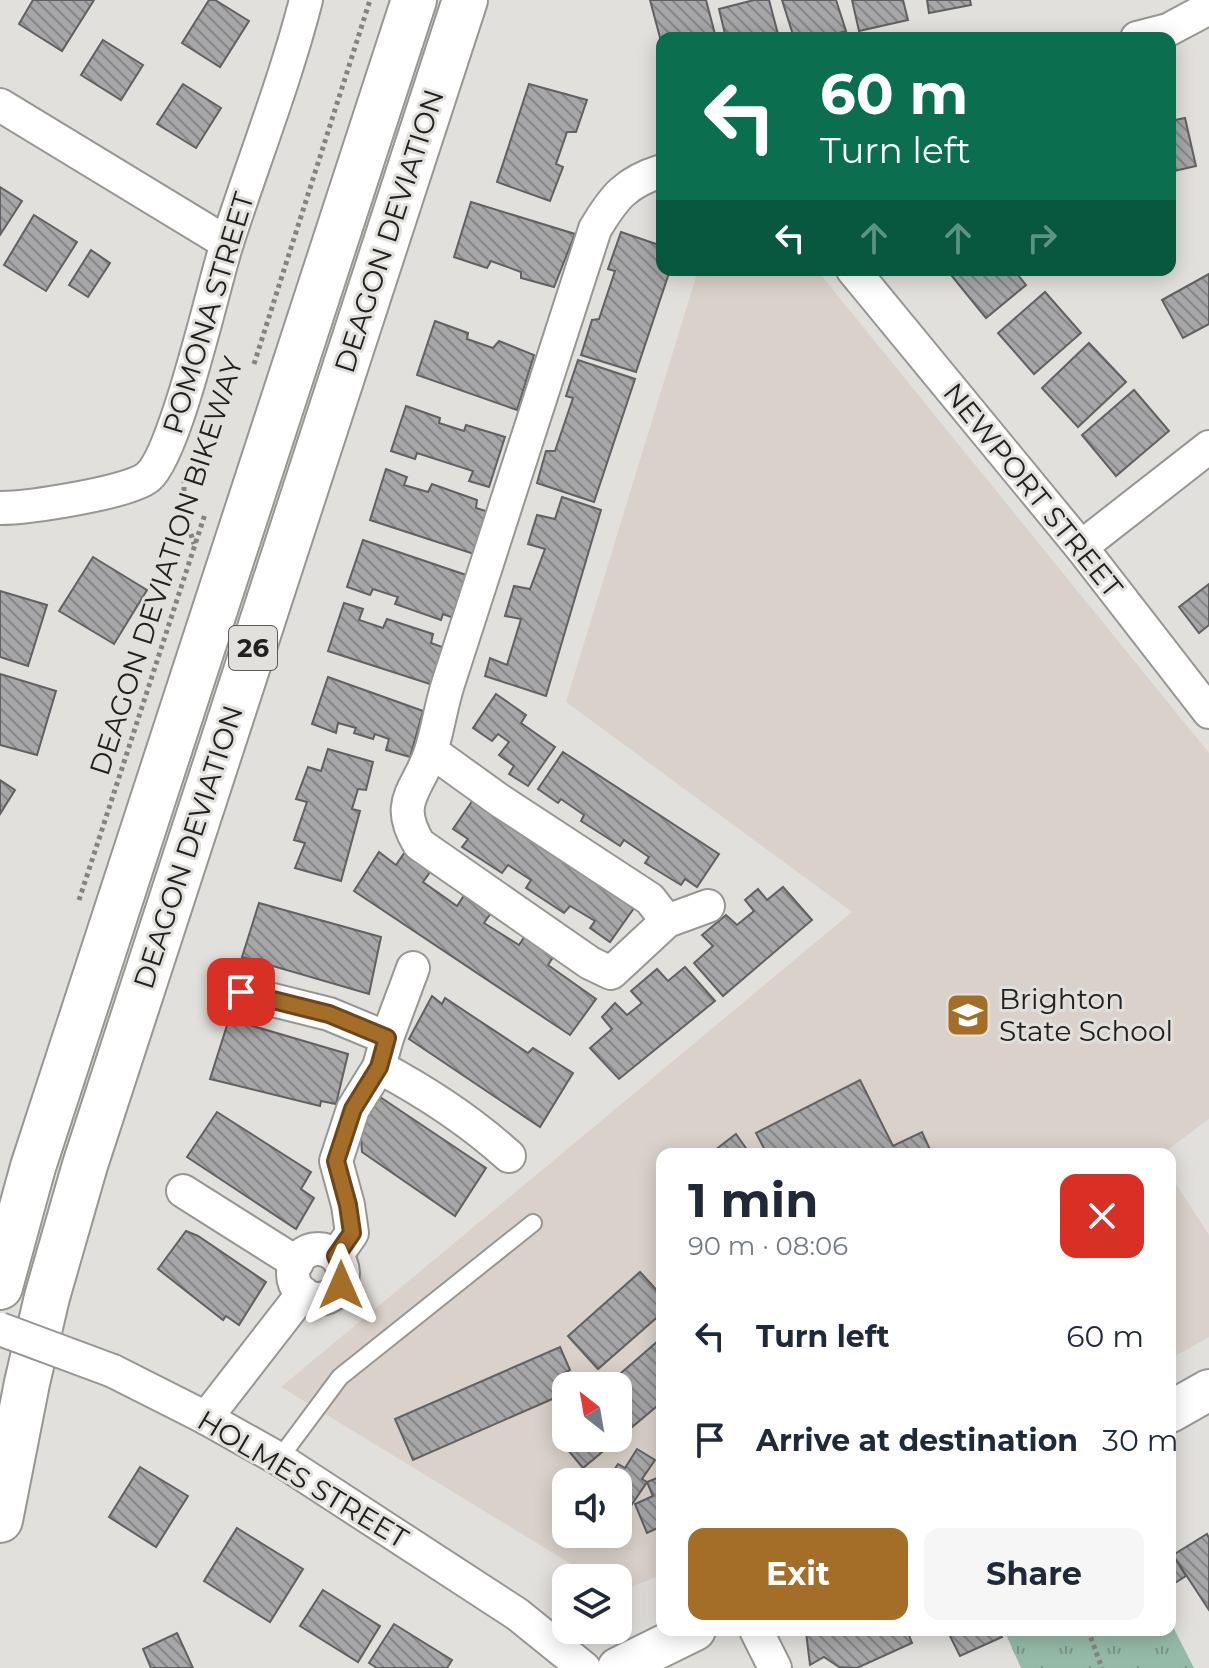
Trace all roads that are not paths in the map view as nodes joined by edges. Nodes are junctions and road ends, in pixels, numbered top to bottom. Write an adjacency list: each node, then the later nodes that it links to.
1 (306, 0): 8 (street, POMONA STREET)
2 (414, 0): 24 (highway, DEAGON DEVIATION / 26)
3 (465, 0): 30 (highway, DEAGON DEVIATION / 26)
4 (1209, 8): 5 (street)
5 (1160, 32)
6 (0, 105): 8 (street)
7 (656, 173): 14 (street)
8 (227, 243): 11 (street, POMONA STREET)
9 (858, 276): 12 (street, NEWPORT STREET)
10 (1209, 447): 12 (street)
11 (0, 508)
12 (1081, 547): 13 (street, NEWPORT STREET)
13 (1209, 712)
14 (431, 751): 16 (street); 16 (street)
15 (708, 906): 16 (street)
16 (667, 921)
17 (413, 968): 19 (street)
18 (241, 992): 19 (street)
19 (383, 1053): 20 (street); 23 (street)
20 (509, 1156)
21 (183, 1191): 23 (street)
22 (533, 1223): 29 (lane)
23 (300, 1278): 28 (street)
24 (0, 1287)
25 (0, 1329): 28 (street, HOLMES STREET, bridge)
26 (1209, 1390): 27 (street)
27 (1176, 1409)
28 (206, 1418): 29 (street, HOLMES STREET)
29 (279, 1459): 33 (street, HOLMES STREET)
30 (0, 1520)
31 (683, 1636): 34 (street)
32 (759, 1636): 35 (street)
33 (584, 1668)
34 (618, 1668)
35 (775, 1668)

